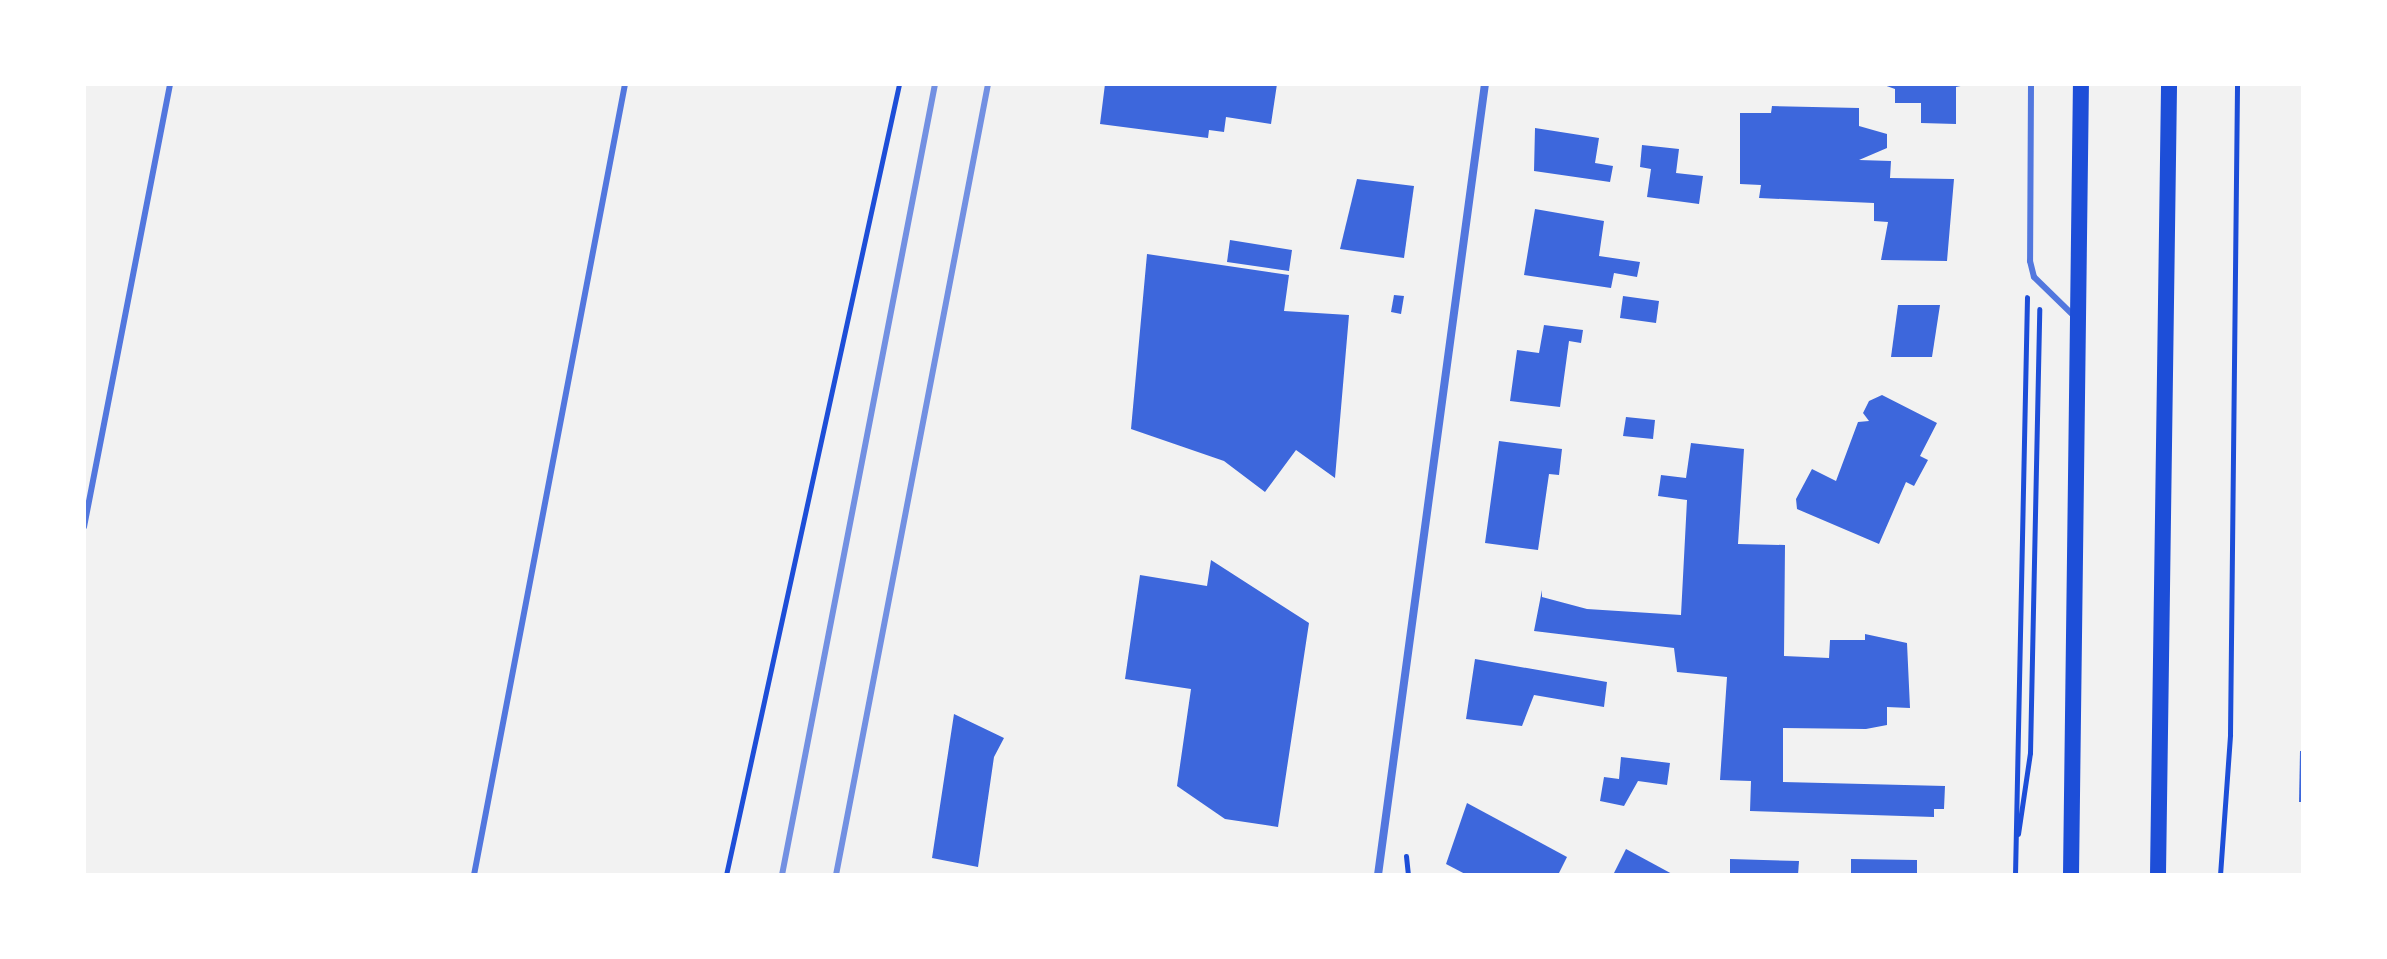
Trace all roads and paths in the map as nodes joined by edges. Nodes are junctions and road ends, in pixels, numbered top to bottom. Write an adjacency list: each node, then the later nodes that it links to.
1 (170, 84): 11 (lane)
2 (625, 84): 14 (lane)
3 (899, 84): 15 (path)
4 (1485, 84): 16 (street)
5 (2031, 84): 9 (lane)
6 (2081, 84): 10 (main road)
7 (2169, 84): 20 (main road)
8 (2237, 84): 21 (path)
9 (2034, 277): 10 (lane); 12 (path); 12 (path)
10 (2076, 318): 19 (main road)
11 (84, 527)
12 (2016, 844): 18 (path)
13 (1405, 851): 17 (path)
14 (474, 875)
15 (726, 875)
16 (1378, 875)
17 (1408, 875)
18 (2015, 875)
19 (2071, 875)
20 (2158, 875)
21 (2220, 875)

